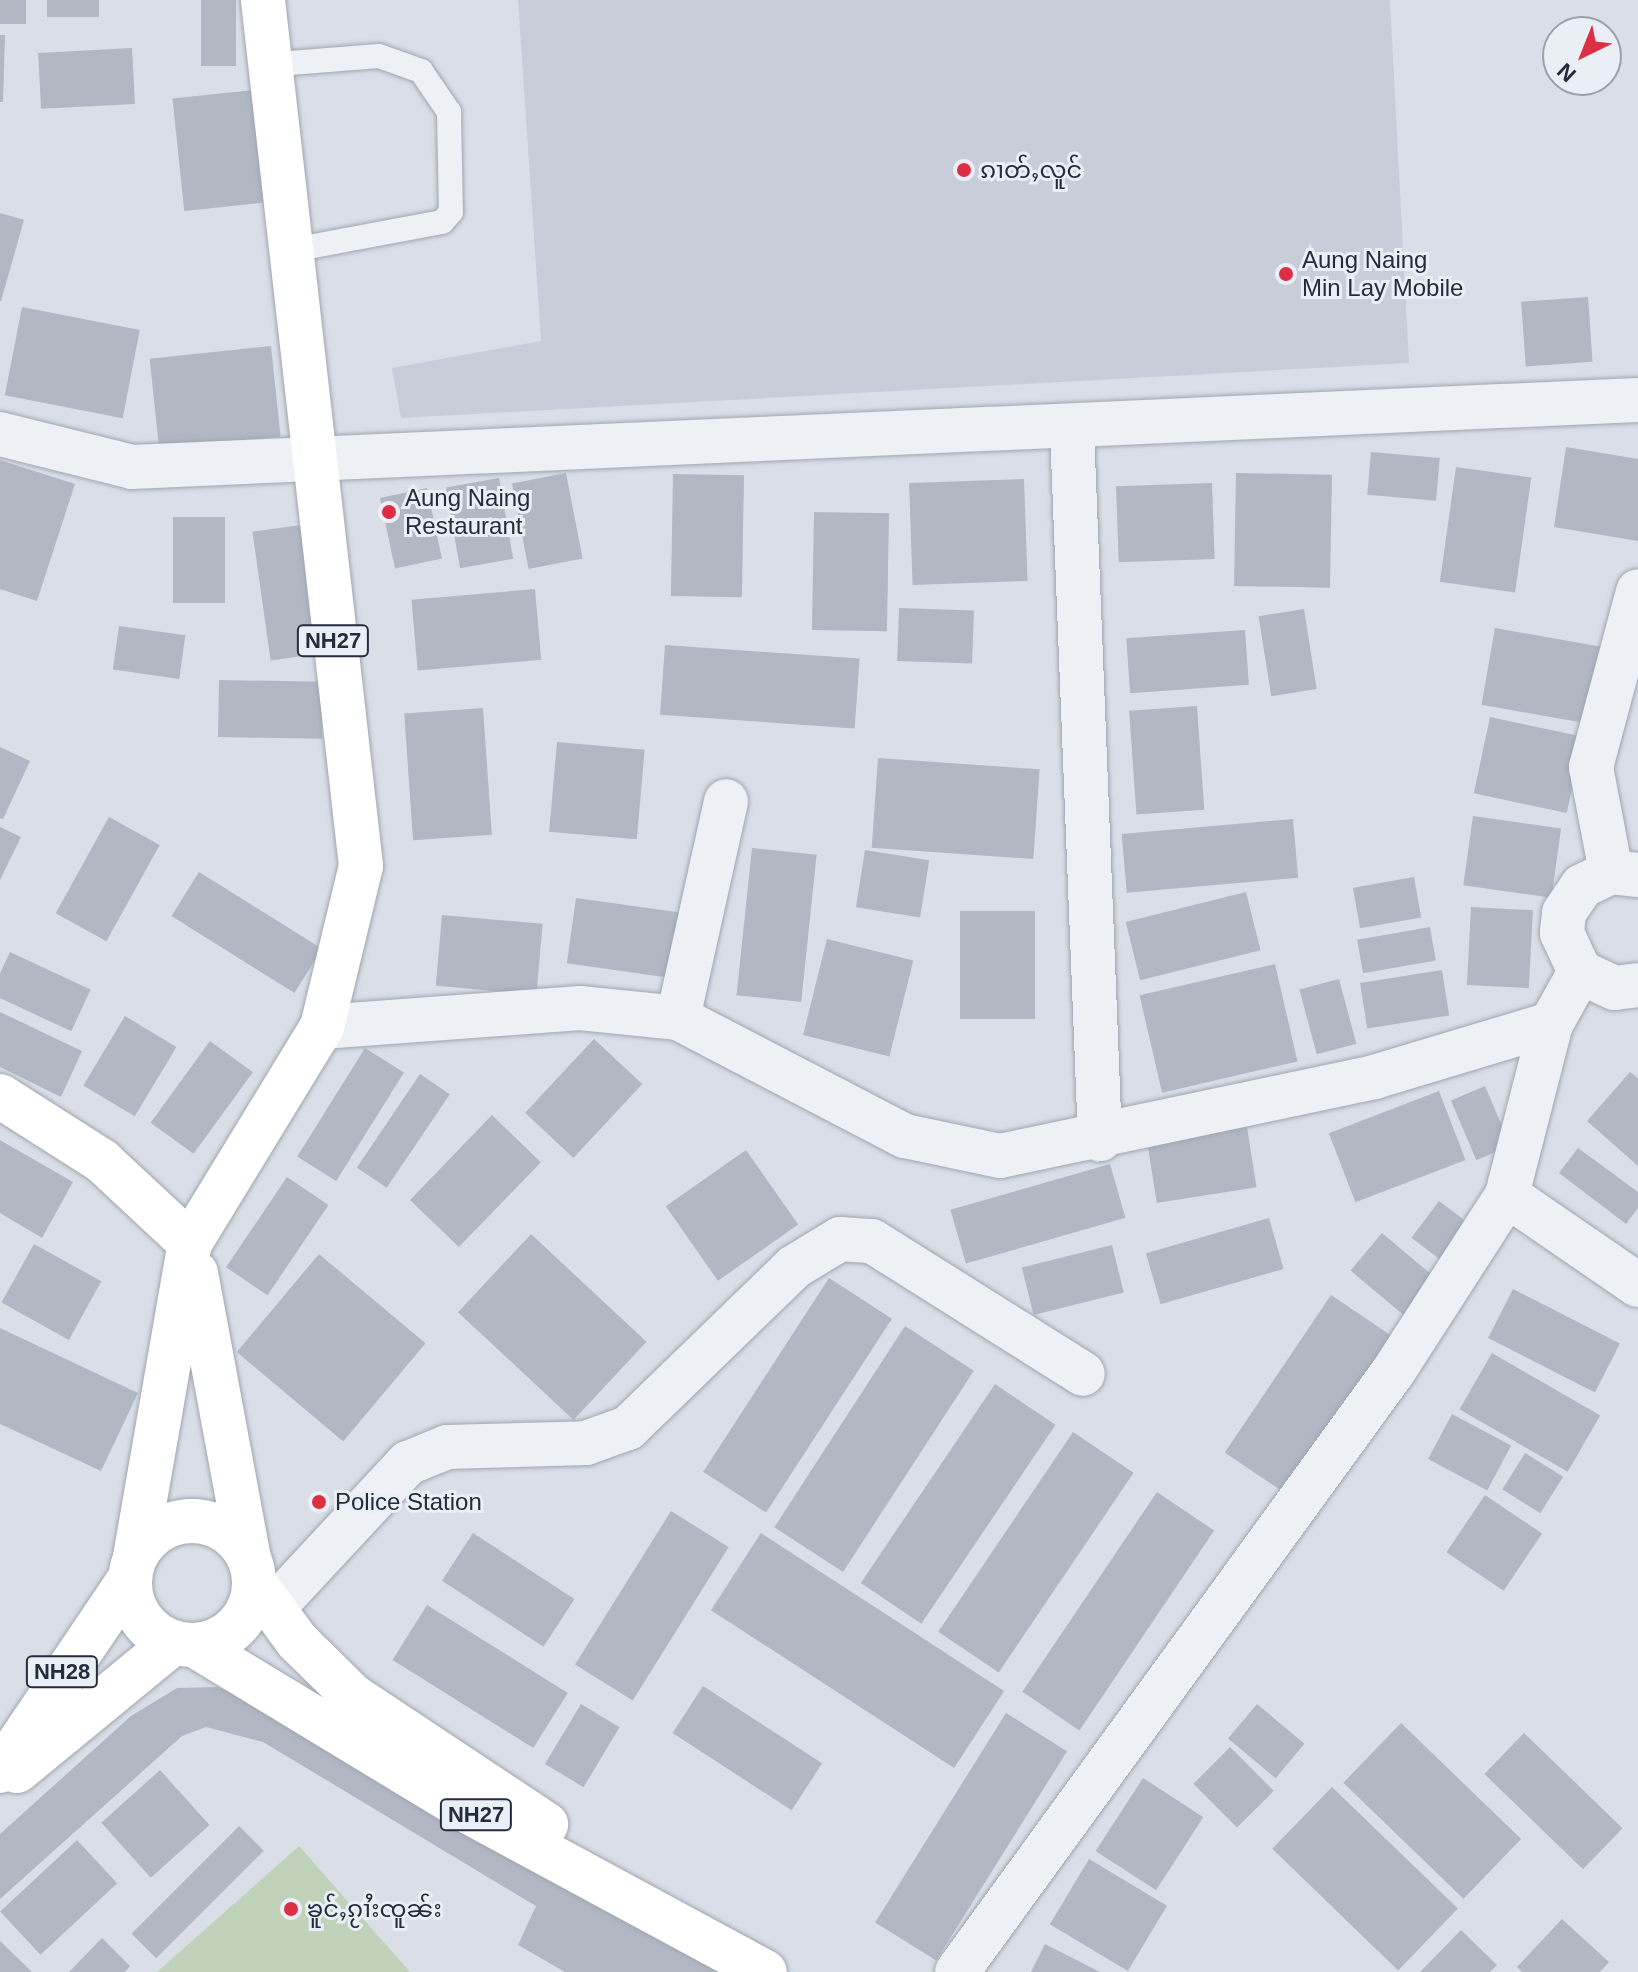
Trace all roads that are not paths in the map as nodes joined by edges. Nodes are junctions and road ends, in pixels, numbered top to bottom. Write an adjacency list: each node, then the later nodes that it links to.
1 (263, 0): 2 (main road, NH27)
2 (265, 65): 3 (main road, NH27); 3 (lane)
3 (287, 251): 7 (main road, NH27)
4 (1638, 400): 5 (street)
5 (1072, 430): 7 (street); 17 (street)
6 (0, 434): 7 (street)
7 (311, 457): 15 (main road, NH27)
8 (1638, 591): 10 (street)
9 (726, 801): 13 (street)
10 (1624, 874): 11 (street)
11 (1580, 972): 12 (street); 14 (street)
12 (1638, 985)
13 (678, 1018): 15 (street); 17 (street)
14 (1551, 1024): 17 (street); 18 (street)
15 (322, 1027): 19 (main road, NH27)
16 (0, 1096): 19 (main road)
17 (1100, 1139)
18 (1507, 1195): 20 (street); 28 (street)
19 (190, 1243): 22 (main road, NH27); 23 (main road)
20 (1638, 1285)
21 (1083, 1374): 23 (street)
22 (133, 1568): 23 (main road, NH27); 24 (main road, NH27); 25 (main road, NH28)
23 (259, 1583): 24 (main road); 27 (main road, NH27)
24 (184, 1643): 26 (main road, NH28); 27 (main road, NH27)
25 (0, 1771)
26 (0, 1785)
27 (767, 1972)
28 (957, 1972)

